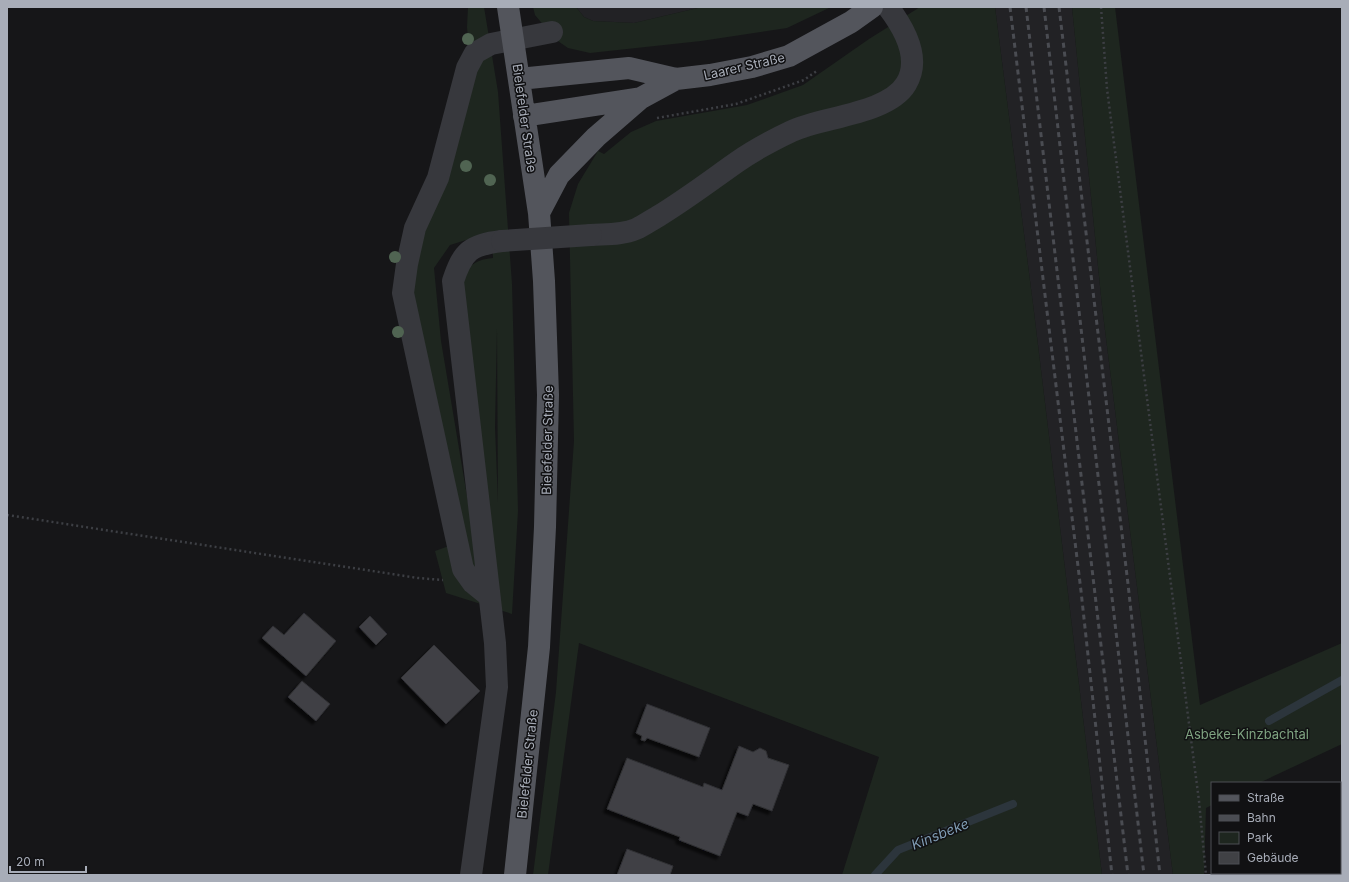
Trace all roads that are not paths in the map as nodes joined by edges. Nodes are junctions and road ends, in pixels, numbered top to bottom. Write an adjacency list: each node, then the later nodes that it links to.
1 (508, 7): 5 (main road, Bielefelder Straße)
2 (872, 7): 7 (main road, Laarer Straße)
3 (888, 7): 11 (lane, bridge)
4 (552, 32): 5 (lane)
5 (513, 40): 6 (main road, Bielefelder Straße); 11 (lane)
6 (520, 79): 7 (main road, Laarer Straße); 9 (main road, Bielefelder Straße)
7 (676, 79): 8 (main road, Laarer Straße)
8 (641, 98): 9 (main road, Laarer Straße); 10 (main road)
9 (524, 116): 10 (main road, Bielefelder Straße)
10 (539, 213): 13 (main road, Bielefelder Straße)
11 (481, 589): 12 (lane)
12 (471, 875)
13 (515, 875)

